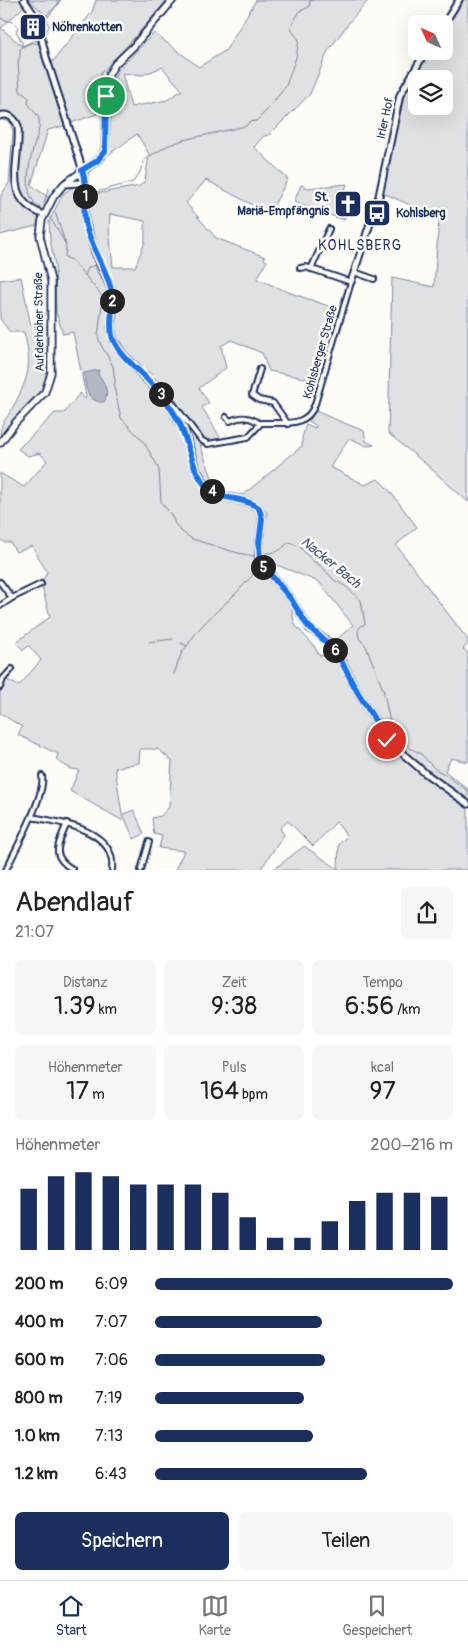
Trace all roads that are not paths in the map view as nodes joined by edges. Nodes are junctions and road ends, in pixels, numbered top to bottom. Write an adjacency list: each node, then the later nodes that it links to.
1 (24, 0): 7 (main road)
2 (173, 0): 7 (main road, Aufderhöher Straße)
3 (459, 0): 4 (main road)
4 (450, 15)
5 (421, 60): 10 (main road, Irler Hof)
6 (0, 116): 11 (main road)
7 (82, 170): 8 (main road, Aufderhöher Straße); 9 (main road)
8 (64, 184): 9 (main road); 11 (main road, Aufderhöher Straße)
9 (85, 186): 19 (main road)
10 (379, 196): 15 (main road, Kohlsberger Straße)
11 (44, 215): 23 (main road, Aufderhöher Straße)
12 (329, 229): 14 (street)
13 (300, 268): 14 (street)
14 (311, 269): 17 (street)
15 (354, 272): 16 (street); 17 (main road, Kohlsberger Straße)
16 (374, 279)
17 (351, 282): 22 (street, Kohlsberger Straße)
18 (260, 369): 22 (street)
19 (167, 401): 21 (street); 31 (main road)
20 (226, 417): 21 (street)
21 (260, 424): 22 (street, Kohlsberger Straße)
22 (288, 424)
23 (0, 443)
24 (0, 582): 26 (street)
25 (41, 584): 26 (street)
26 (12, 598): 27 (street)
27 (0, 606)
28 (12, 669): 29 (street)
29 (0, 686)
30 (42, 776): 32 (street)
31 (468, 804)
32 (31, 817): 33 (street); 35 (street)
33 (67, 824): 36 (street); 37 (street)
34 (149, 842): 38 (street)
35 (6, 870)
36 (72, 870)
37 (112, 870)
38 (141, 870)

